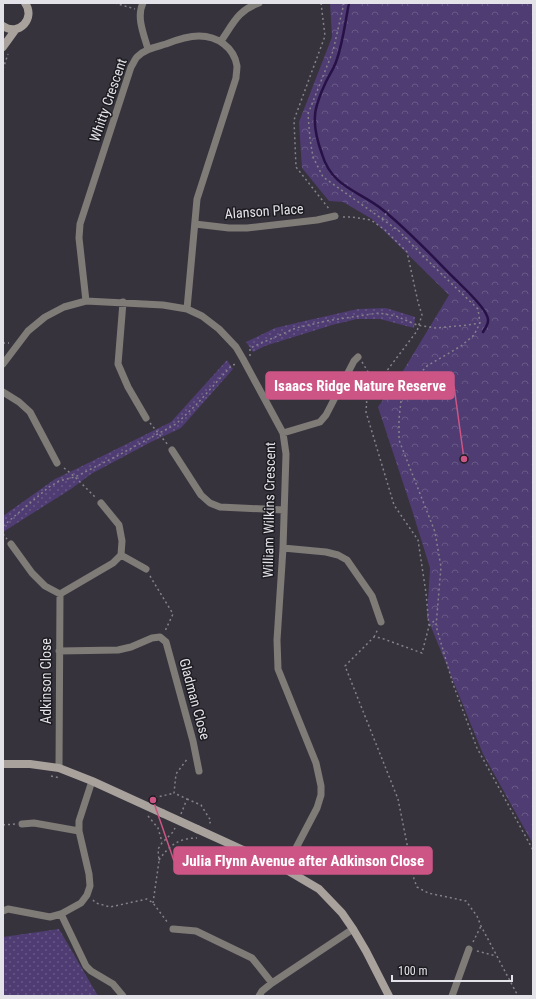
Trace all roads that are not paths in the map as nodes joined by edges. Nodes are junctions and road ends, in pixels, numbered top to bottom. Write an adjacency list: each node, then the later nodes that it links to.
1 (25, 3): 5 (street)
2 (143, 3): 8 (street)
3 (259, 3): 6 (street)
4 (3, 26): 5 (street)
5 (16, 29): 7 (street)
6 (221, 41): 8 (street, Whitty Crescent); 10 (street)
7 (3, 47)
8 (148, 49): 11 (street, Whitty Crescent)
9 (335, 216): 10 (street, Alanson Place)
10 (195, 224): 13 (street)
11 (86, 301): 12 (street, William Wilkins Crescent); 15 (street, William Wilkins Crescent)
12 (123, 302): 13 (street, William Wilkins Crescent); 17 (street)
13 (187, 309): 18 (street, William Wilkins Crescent)
14 (358, 358): 18 (street)
15 (3, 364)
16 (3, 392): 20 (street)
17 (146, 418)
18 (283, 433): 22 (street, William Wilkins Crescent)
19 (172, 450): 22 (street)
20 (57, 463)
21 (101, 503): 25 (street)
22 (284, 510): 24 (street, William Wilkins Crescent)
23 (11, 544): 27 (street)
24 (282, 548): 28 (street); 36 (street, William Wilkins Crescent)
25 (121, 555): 26 (street); 27 (street)
26 (146, 569)
27 (60, 594): 29 (street, Adkinson Close)
28 (382, 622)
29 (59, 651): 31 (street, Adkinson Close); 32 (street, Gladman Close)
30 (3, 764): 31 (street)
31 (59, 768): 33 (street)
32 (199, 771)
33 (92, 781): 35 (street); 36 (street, bridge)
34 (22, 824): 35 (street)
35 (79, 831): 38 (street)
36 (285, 869): 39 (street)
37 (3, 911): 38 (street)
38 (61, 914): 43 (street)
39 (353, 928): 42 (street); 45 (street)
40 (173, 929): 42 (street)
41 (469, 949): 46 (street)
42 (272, 982): 44 (street)
43 (124, 996)
44 (259, 996)
45 (389, 996)
46 (452, 996)

